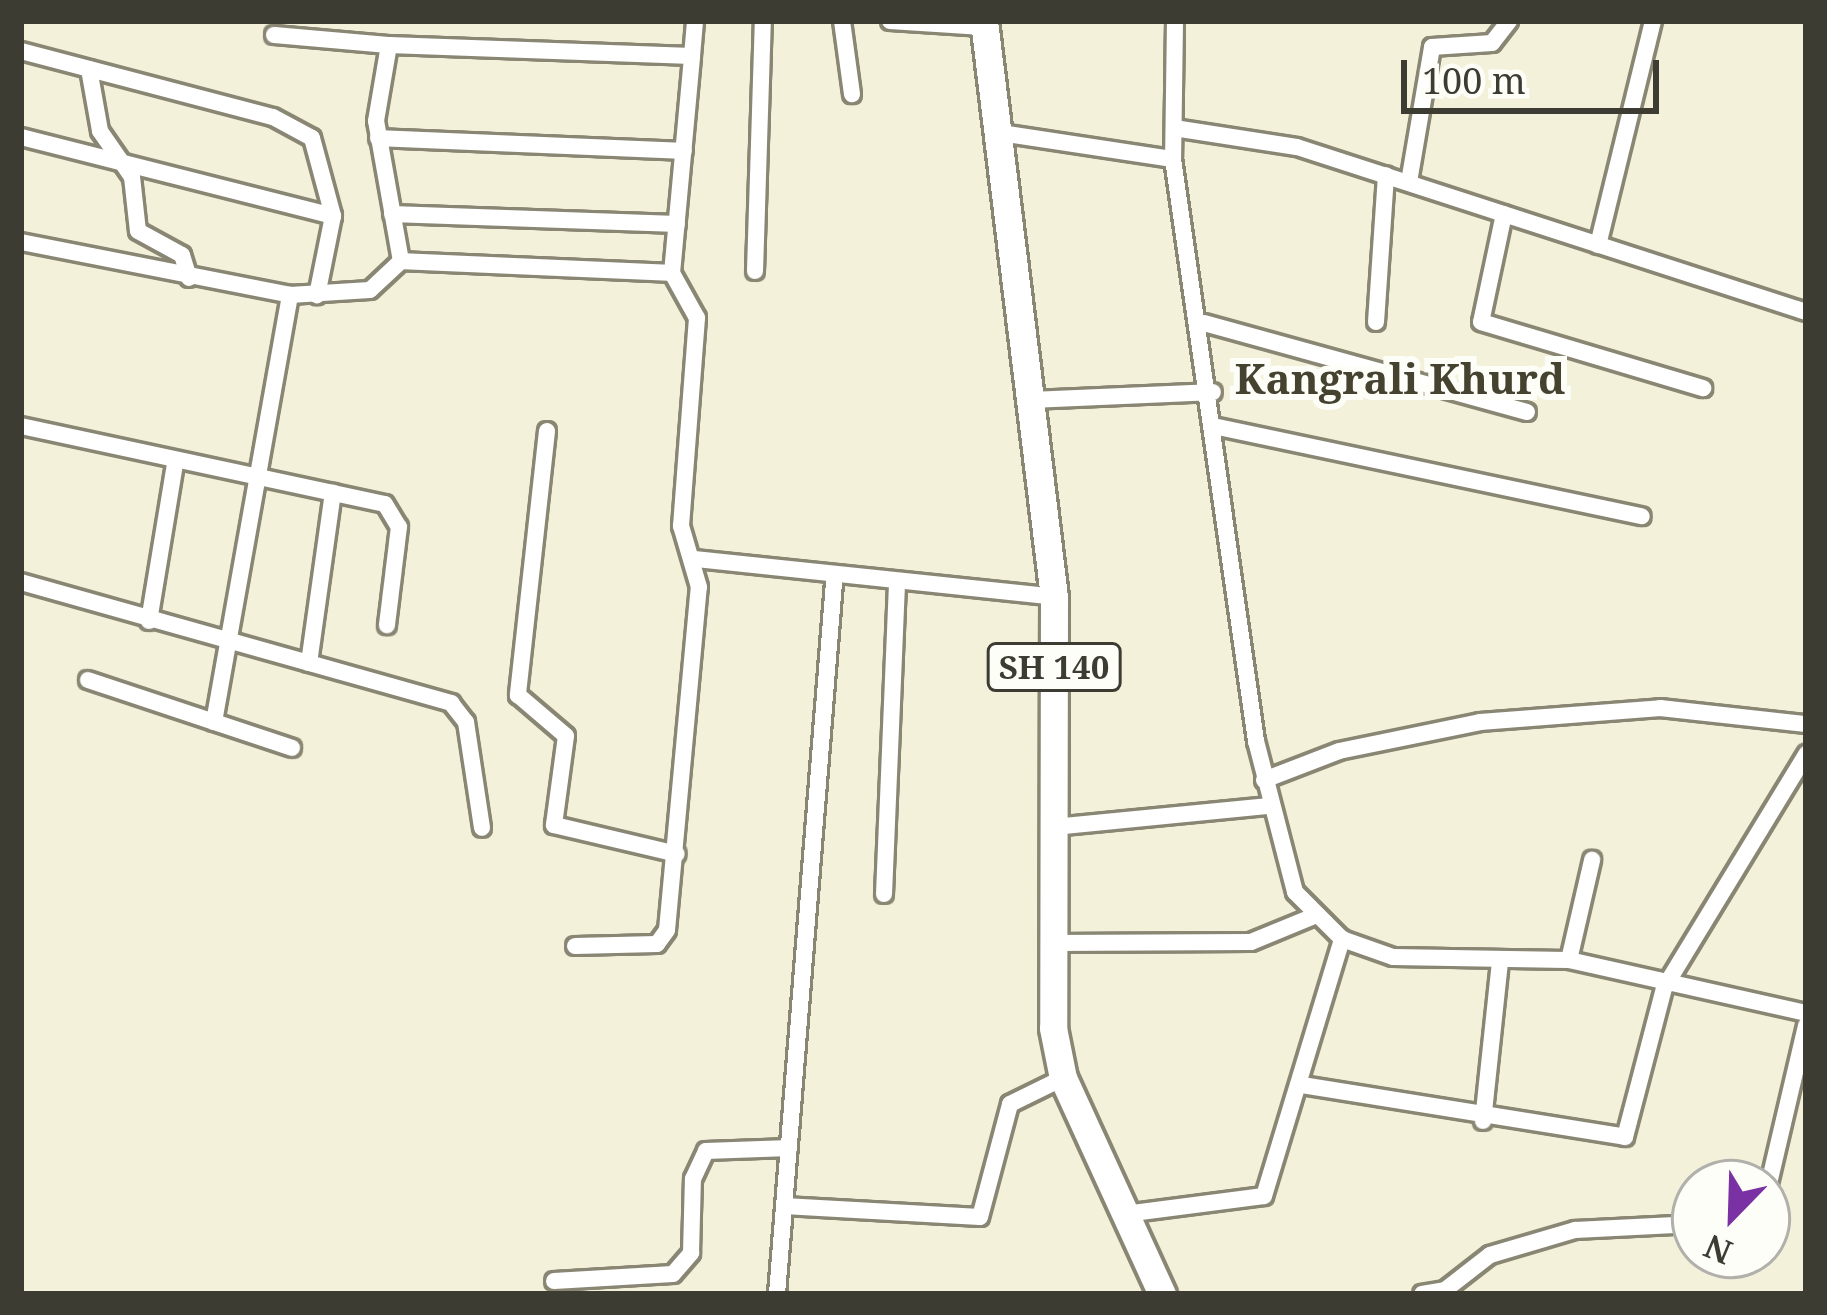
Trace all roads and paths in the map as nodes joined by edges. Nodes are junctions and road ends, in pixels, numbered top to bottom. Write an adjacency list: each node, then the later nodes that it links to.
1 (695, 21): 12 (street)
2 (763, 21): 31 (street)
3 (842, 21): 14 (street)
4 (890, 21): 8 (street)
5 (1174, 21): 15 (street)
6 (1509, 21): 23 (street)
7 (1653, 21): 29 (street)
8 (983, 24): 16 (main road, SH 140)
9 (274, 35): 10 (street)
10 (388, 45): 12 (street); 18 (street)
11 (21, 51): 13 (street)
12 (692, 56): 19 (street)
13 (89, 69): 21 (street); 26 (street)
14 (852, 94)
15 (1174, 128): 20 (street); 22 (street)
16 (994, 132): 20 (street); 41 (main road, SH 140)
17 (21, 136): 21 (street)
18 (378, 138): 19 (street); 24 (street)
19 (683, 151): 27 (street)
20 (1173, 159): 38 (street)
21 (124, 166): 26 (street); 33 (street)
22 (1386, 175): 23 (street); 37 (street)
23 (1409, 182): 25 (street)
24 (392, 214): 27 (street); 30 (street)
25 (1504, 214): 29 (street); 39 (street)
26 (333, 216): 35 (street)
27 (677, 224): 32 (street)
28 (21, 242): 33 (street)
29 (1598, 245): 36 (street)
30 (401, 261): 32 (street); 35 (street)
31 (754, 271)
32 (672, 273): 50 (street)
33 (189, 278): 34 (street)
34 (290, 295): 35 (street); 47 (street)
35 (317, 295)
36 (1806, 312)
37 (1376, 322)
38 (1204, 323): 40 (street); 42 (street)
39 (1703, 388)
40 (1213, 392): 41 (street); 44 (street)
41 (1033, 400): 54 (main road, SH 140)
42 (1527, 412)
43 (21, 426): 46 (street)
44 (1218, 427): 49 (street); 64 (street)
45 (547, 431): 68 (street)
46 (176, 464): 47 (street); 55 (street)
47 (263, 480): 48 (street); 57 (street)
48 (333, 493): 56 (street); 58 (street)
49 (1642, 516)
50 (695, 559): 52 (street); 68 (street)
51 (21, 582): 55 (street)
52 (834, 582): 53 (street); 83 (street)
53 (897, 587): 54 (street); 70 (street)
54 (1054, 597): 66 (main road, SH 140)
55 (149, 621): 57 (street)
56 (387, 625)
57 (230, 641): 58 (street); 60 (street)
58 (309, 663): 67 (street)
59 (88, 680): 60 (street)
60 (214, 722): 62 (street)
61 (1806, 724): 64 (street)
62 (292, 748)
63 (1806, 754): 77 (street)
64 (1264, 780): 65 (street)
65 (1269, 806): 66 (street); 71 (street)
66 (1054, 827): 73 (main road, SH 140)
67 (482, 828)
68 (677, 854): 74 (street)
69 (1592, 860): 75 (street)
70 (884, 894)
71 (1314, 916): 72 (street); 73 (street)
72 (1342, 939): 76 (street); 81 (street)
73 (1050, 943): 80 (main road, SH 140)
74 (575, 946)
75 (1569, 960): 76 (street); 77 (street)
76 (1500, 962): 82 (street)
77 (1668, 980): 78 (street); 82 (street)
78 (1806, 1013)
79 (1806, 1026): 84 (street)
80 (1063, 1078): 85 (street); 86 (main road, SH 140)
81 (1302, 1085): 82 (street); 86 (street)
82 (1483, 1121)
83 (789, 1148): 85 (street); 88 (street)
84 (1775, 1159)
85 (784, 1206): 89 (street)
86 (1125, 1214): 90 (main road, SH 140)
87 (1671, 1225): 91 (street)
88 (554, 1282)
89 (777, 1294)
90 (1162, 1294)
91 (1422, 1294)

